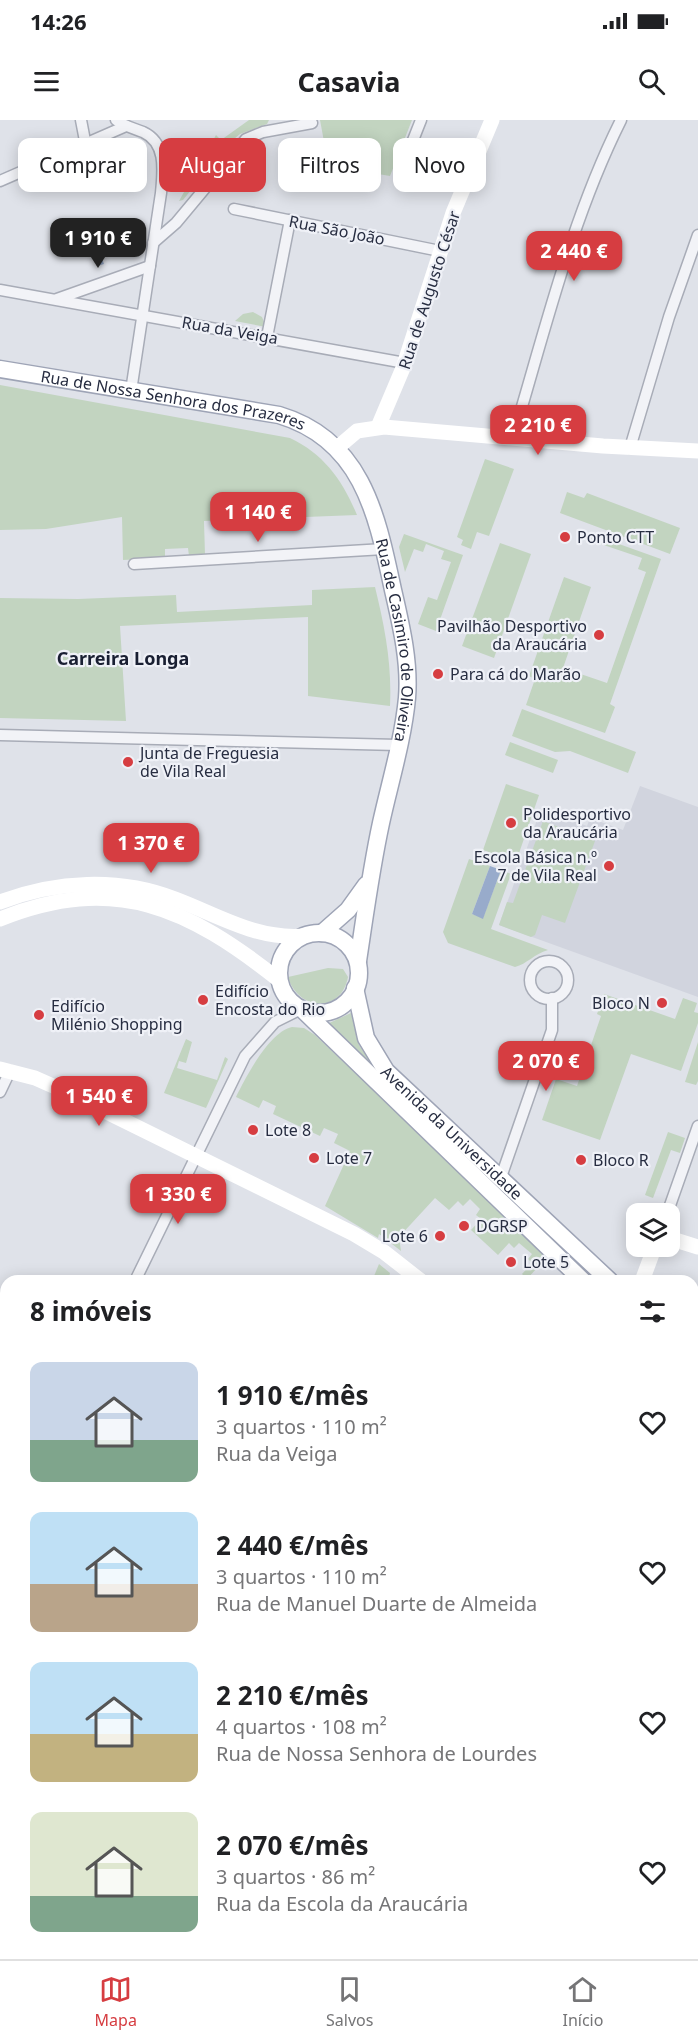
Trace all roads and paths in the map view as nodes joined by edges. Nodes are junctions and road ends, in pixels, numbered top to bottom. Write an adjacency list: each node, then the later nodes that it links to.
1 (81, 120): 8 (street)
2 (116, 120): 7 (street)
3 (421, 120): 10 (street)
4 (492, 120): 17 (street, Rua de Augusto César)
5 (621, 120): 27 (street)
6 (312, 123): 16 (street)
7 (126, 126): 9 (street); 16 (street)
8 (84, 138)
9 (102, 138)
10 (414, 138)
11 (18, 174): 12 (street)
12 (0, 182)
13 (234, 209): 14 (street, Rua São João)
14 (290, 220): 17 (street, Rua São João); 22 (street)
15 (698, 235): 29 (street)
16 (153, 243): 18 (street)
17 (440, 251): 23 (street, Rua de Augusto César)
18 (150, 266): 20 (street, Rua da Veiga); 21 (street)
19 (0, 290): 20 (street, Rua da Veiga)
20 (55, 299): 21 (street, Rua da Veiga)
21 (142, 314): 22 (street, Rua da Veiga); 25 (street)
22 (267, 337): 23 (street, Rua da Veiga)
23 (405, 363): 26 (street, Rua de Augusto César)
24 (0, 369): 25 (main road, Rua de Nossa Senhora dos Prazeres)
25 (131, 391): 28 (main road, Rua de Nossa Senhora dos Prazeres)
26 (378, 427): 27 (street); 28 (street)
27 (513, 437): 29 (street)
28 (338, 448): 31 (main road, Rua de Casimiro de Oliveira)
29 (630, 448): 30 (street)
30 (698, 451)
31 (384, 549): 32 (street); 34 (main road, Rua de Casimiro de Oliveira)
32 (134, 564)
33 (0, 735): 34 (street)
34 (398, 745): 35 (main road, Rua de Casimiro de Oliveira)
35 (370, 876): 38 (main road); 40 (main road)
36 (0, 902): 39 (street)
37 (0, 919): 41 (street)
38 (322, 933): 39 (main road); 40 (main road)
39 (304, 936): 41 (main road)
40 (358, 962): 42 (main road)
41 (279, 980): 44 (main road)
42 (355, 988): 44 (main road); 49 (main road, Avenida da Universidade)
43 (552, 998): 49 (street)
44 (303, 1010): 48 (street); 56 (main road, Avenida da Universidade)
45 (5, 1070): 46 (street); 48 (street)
46 (0, 1092)
47 (698, 1126): 50 (street)
48 (196, 1156): 54 (street); 55 (street)
49 (500, 1180): 57 (main road, Avenida da Universidade)
50 (671, 1203)
51 (680, 1241): 52 (street)
52 (698, 1247)
53 (651, 1257): 58 (street)
54 (138, 1275)
55 (414, 1275)
56 (577, 1275)
57 (603, 1275)
58 (644, 1275)

